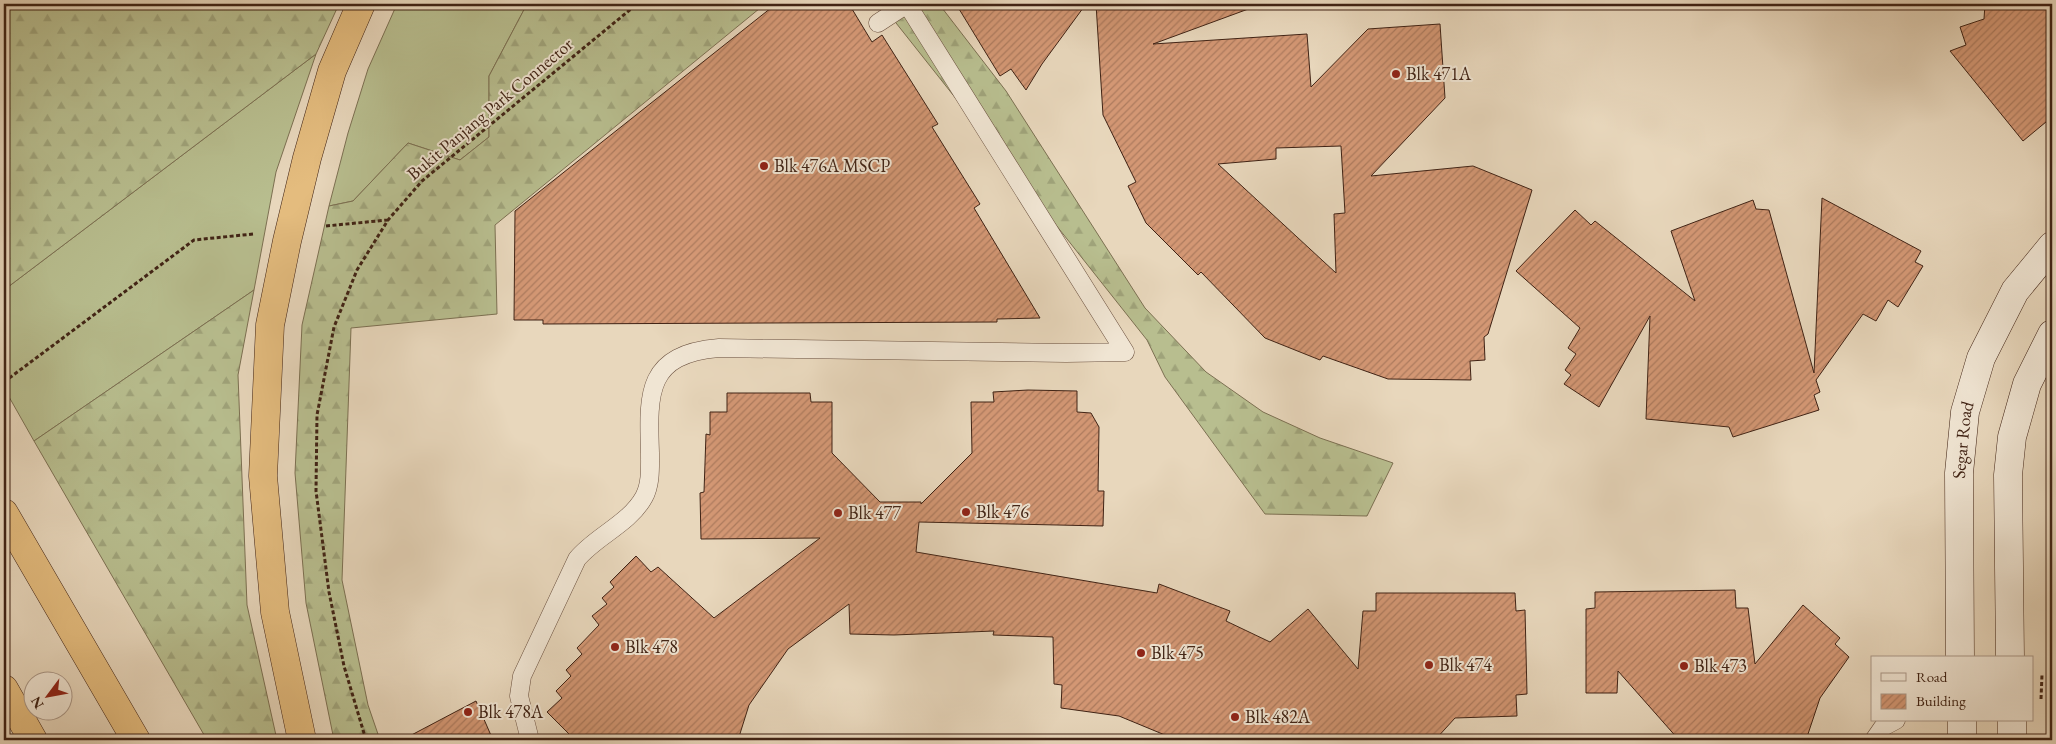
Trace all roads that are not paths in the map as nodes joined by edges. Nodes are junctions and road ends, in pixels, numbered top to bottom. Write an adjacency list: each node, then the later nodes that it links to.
1 (361, 4): 14 (highway, bridge)
2 (878, 24): 15 (lane)
3 (2052, 246): 6 (street, Segar Road)
4 (2052, 334): 7 (street)
5 (4, 513): 13 (highway)
6 (1960, 656)
7 (2010, 656)
8 (4, 690): 12 (highway)
9 (1892, 722): 16 (lane)
10 (1962, 722): 17 (street)
11 (2012, 722): 18 (street)
12 (33, 740)
13 (136, 740)
14 (302, 740)
15 (530, 740)
16 (1874, 740)
17 (1962, 740)
18 (2012, 740)

